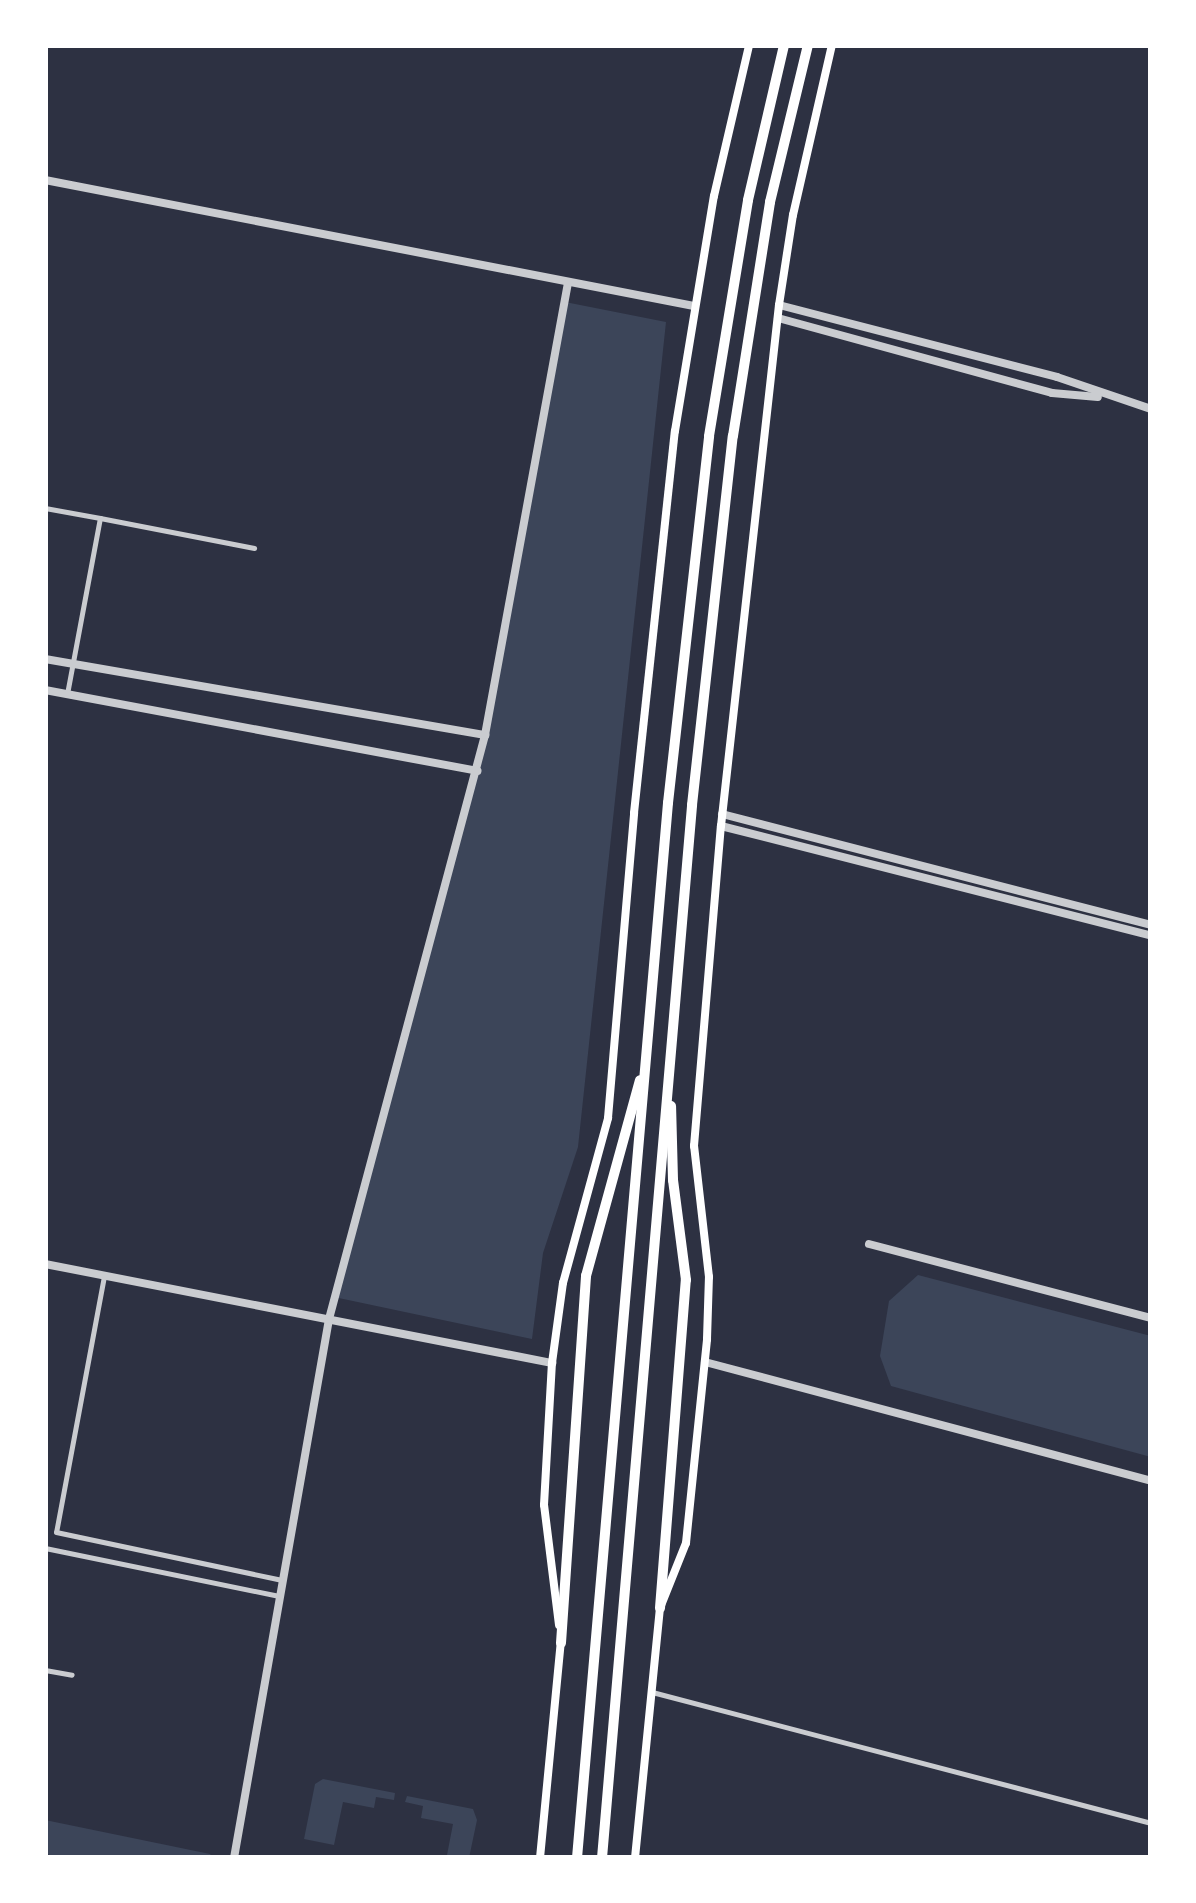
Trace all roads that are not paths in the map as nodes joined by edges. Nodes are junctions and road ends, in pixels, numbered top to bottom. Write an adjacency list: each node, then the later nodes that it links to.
1 (749, 45): 8 (main road)
2 (784, 45): 25 (highway)
3 (808, 45): 26 (highway)
4 (832, 45): 7 (main road)
5 (45, 180): 6 (street)
6 (568, 284): 8 (street); 19 (street)
7 (779, 305): 9 (main road); 10 (street)
8 (694, 306): 33 (main road)
9 (778, 318): 10 (street); 21 (main road)
10 (1107, 398): 11 (street)
11 (1151, 409)
12 (45, 508): 13 (street)
13 (100, 518): 14 (street); 16 (street)
14 (254, 548)
15 (45, 659): 16 (street)
16 (71, 664): 18 (street); 19 (street)
17 (45, 690): 18 (street)
18 (67, 694): 20 (street)
19 (485, 735): 20 (street)
20 (477, 770): 31 (street)
21 (722, 814): 22 (main road); 23 (street)
22 (721, 826): 24 (street); 32 (main road)
23 (1151, 924)
24 (1151, 936)
25 (646, 1054): 39 (highway); 46 (highway)
26 (669, 1056): 38 (highway); 47 (highway)
27 (869, 1244): 30 (street)
28 (45, 1264): 29 (street)
29 (104, 1276): 31 (street); 36 (street)
30 (1151, 1318)
31 (328, 1319): 33 (street); 36 (street)
32 (705, 1362): 34 (street); 38 (main road)
33 (552, 1363): 39 (main road)
34 (1151, 1480)
35 (45, 1548): 37 (street)
36 (282, 1580): 37 (street)
37 (279, 1596): 44 (street)
38 (660, 1608): 42 (main road)
39 (562, 1642): 45 (main road)
40 (45, 1670): 41 (street)
41 (72, 1675)
42 (652, 1692): 43 (street); 48 (main road)
43 (1151, 1823)
44 (234, 1858)
45 (540, 1858)
46 (577, 1858)
47 (602, 1858)
48 (636, 1858)

